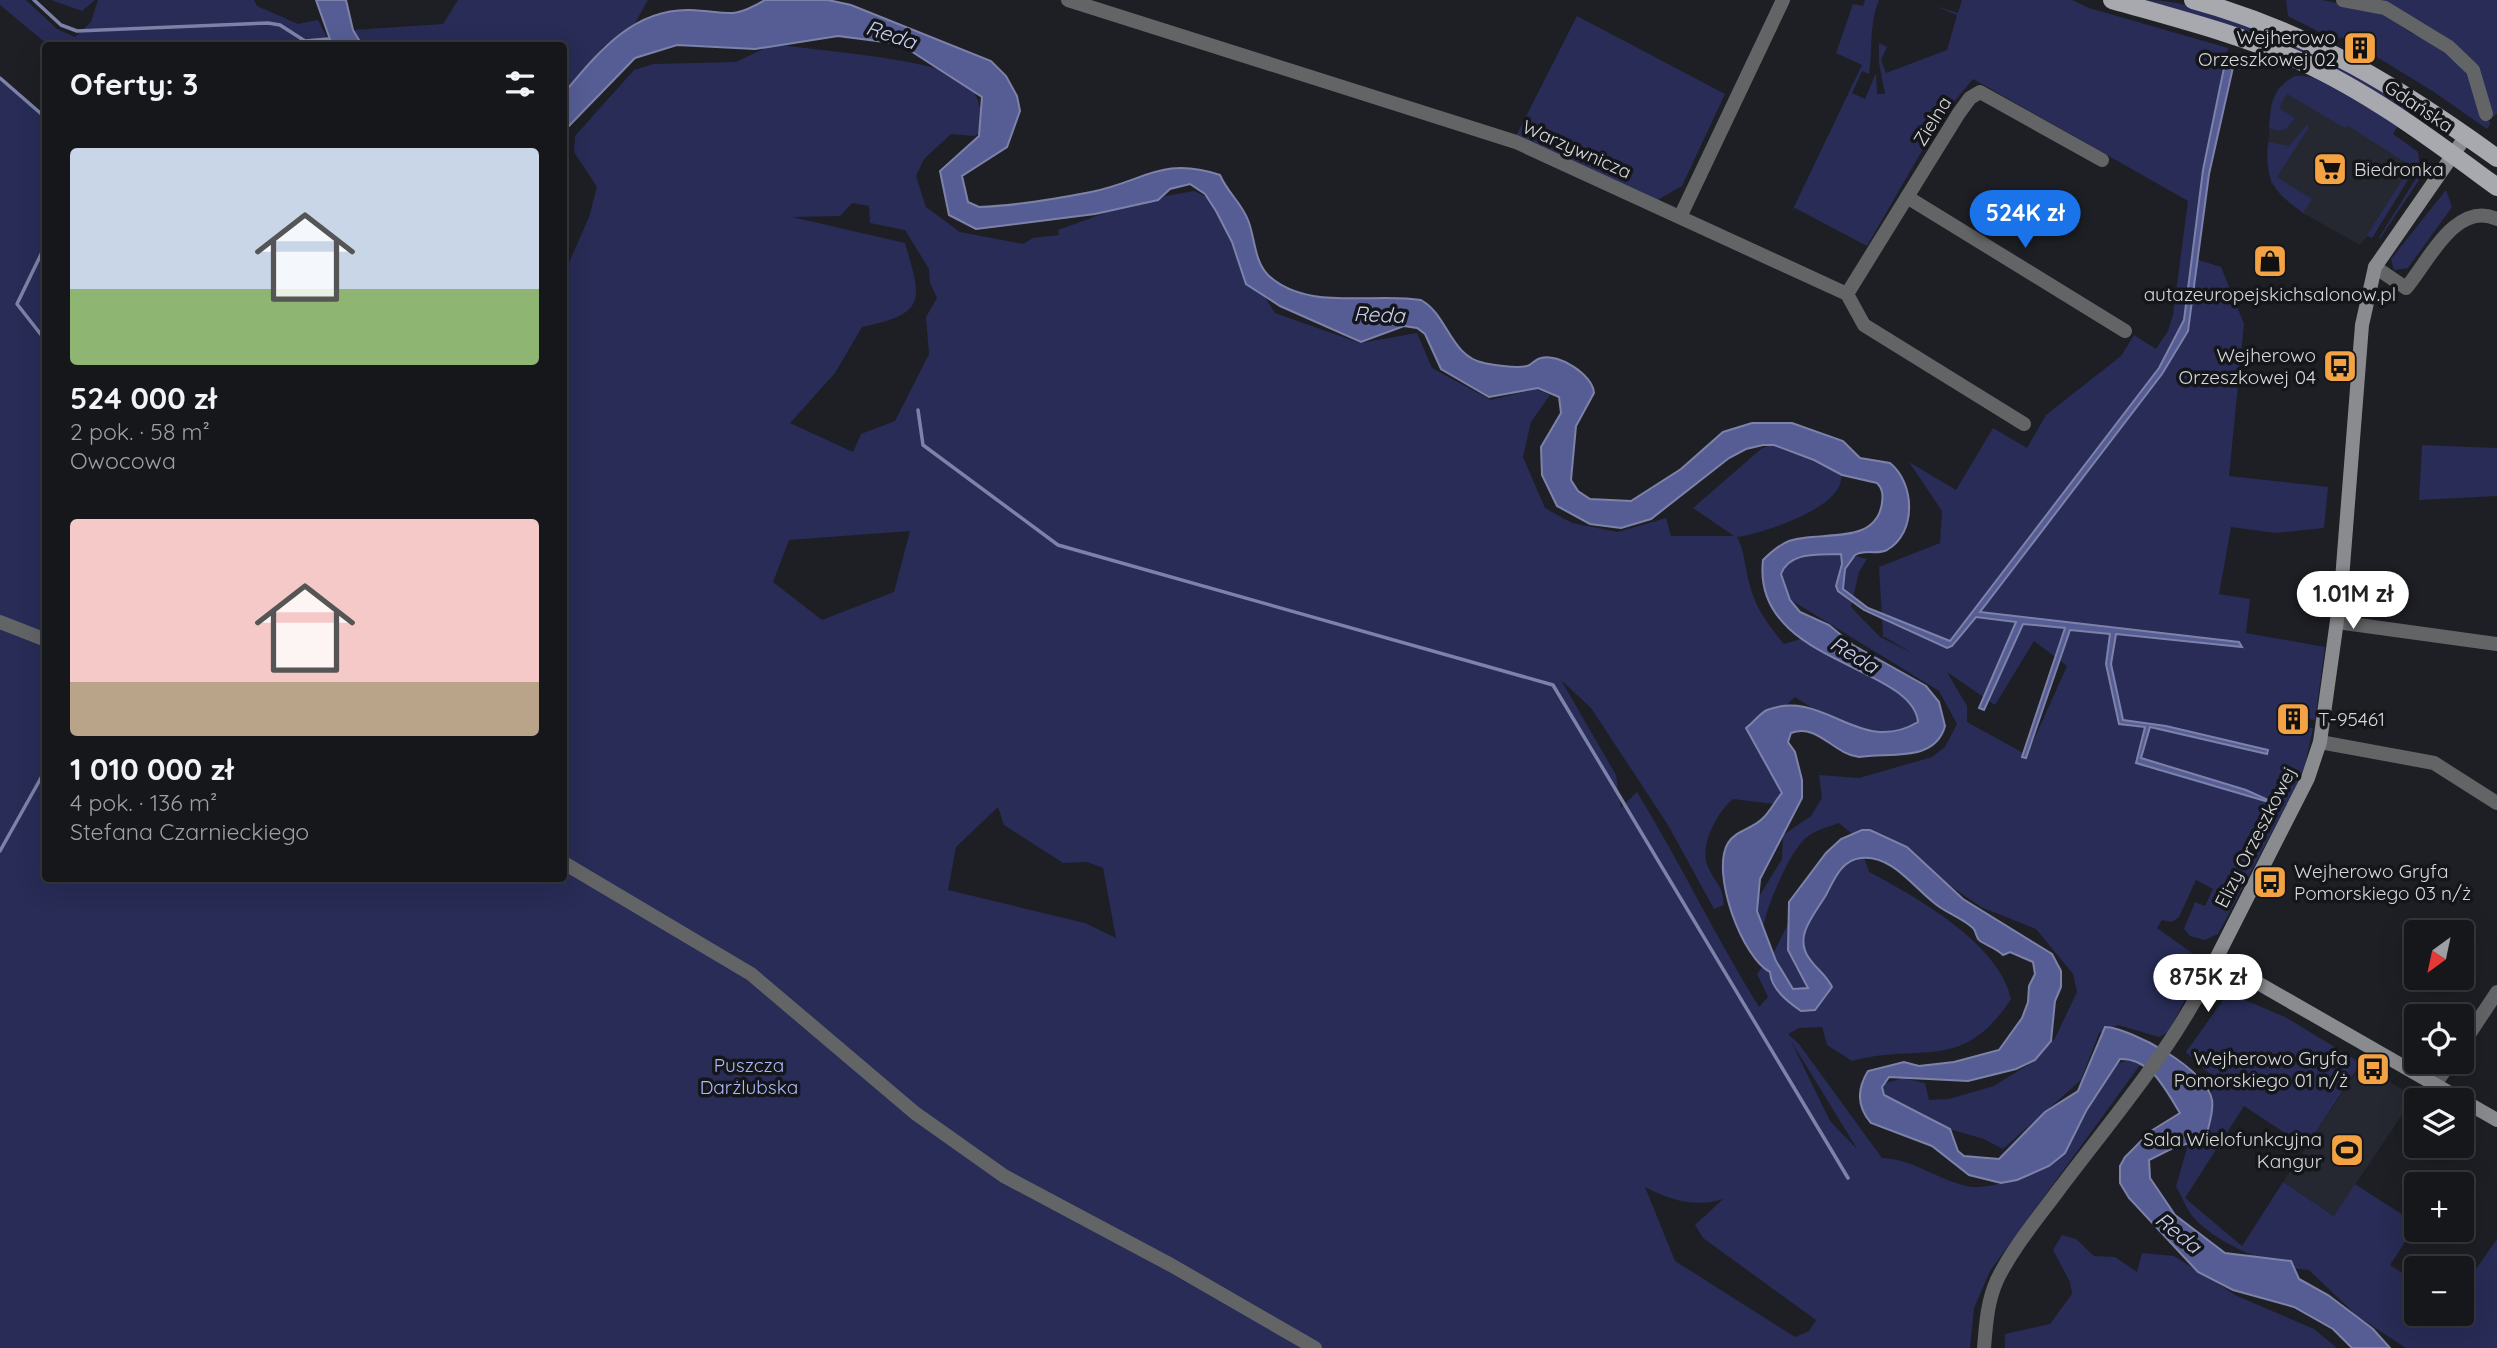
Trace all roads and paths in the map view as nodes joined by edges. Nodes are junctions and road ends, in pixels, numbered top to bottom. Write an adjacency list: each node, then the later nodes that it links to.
1 (1068, 0): 13 (street, Warzywnicza)
2 (1783, 0): 13 (street)
3 (2112, 0): 8 (main road, Gdańska)
4 (2193, 0): 7 (main road, Gdańska)
5 (2343, 0): 6 (street)
6 (2486, 114)
7 (2466, 136): 8 (street, Elizy Orzeszkowej); 9 (main road, Gdańska)
8 (2452, 155): 11 (main road, Gdańska); 15 (street, Elizy Orzeszkowej)
9 (2497, 159)
10 (2102, 160): 12 (street, Zielna)
11 (2497, 187)
12 (1907, 197): 16 (street, Zielna); 17 (street)
13 (1680, 217): 16 (street, Warzywnicza)
14 (2497, 219): 15 (street)
15 (2375, 267): 20 (street, Elizy Orzeszkowej)
16 (1847, 294): 18 (street)
17 (2125, 331)
18 (2024, 424)
19 (0, 622): 21 (street)
20 (2337, 622): 22 (street); 23 (street, Elizy Orzeszkowej)
21 (42, 638)
22 (2497, 644)
23 (2319, 742): 24 (street); 26 (street, Elizy Orzeszkowej)
24 (2497, 803)
25 (567, 865): 32 (street)
26 (2216, 959): 30 (street); 33 (street, Elizy Orzeszkowej)
27 (2497, 992): 28 (street)
28 (2474, 1027)
29 (2442, 1074): 30 (street)
30 (2435, 1084): 31 (street)
31 (2497, 1120)
32 (1315, 1348)
33 (1984, 1348)

